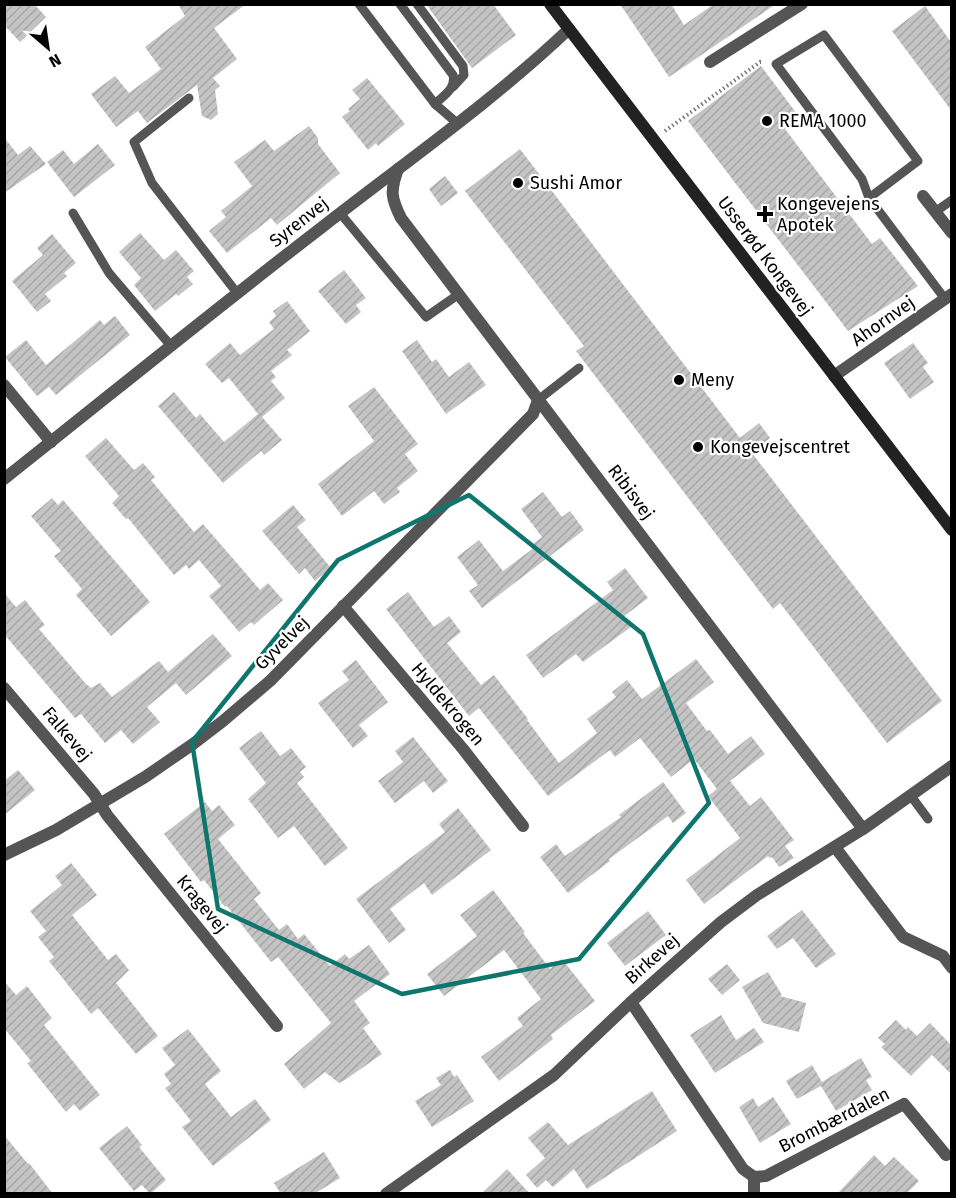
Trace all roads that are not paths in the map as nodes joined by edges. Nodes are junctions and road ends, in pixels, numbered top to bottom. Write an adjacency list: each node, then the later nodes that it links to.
1 (359, 4): 10 (lane)
2 (400, 4): 8 (lane)
3 (417, 4): 8 (lane)
4 (550, 4): 6 (main road, Usserød Kongevej)
5 (802, 4): 7 (street)
6 (569, 29): 11 (street, Syrenvej); 25 (main road, Usserød Kongevej)
7 (710, 62)
8 (453, 87): 10 (lane)
9 (189, 98): 20 (lane)
10 (435, 104): 11 (lane)
11 (457, 123): 12 (street, Syrenvej)
12 (398, 169): 18 (street, Syrenvej); 21 (street, Ribisvej)
13 (923, 196): 16 (street)
14 (869, 198): 14 (lane); 22 (lane)
15 (951, 200): 16 (lane)
16 (935, 212): 19 (street)
17 (73, 213): 23 (lane)
18 (340, 213): 20 (street, Syrenvej); 21 (lane)
19 (951, 233)
20 (237, 293): 23 (street, Syrenvej)
21 (459, 294): 27 (street, Ribisvej)
22 (948, 296): 25 (street, Ahornvej)
23 (171, 346): 28 (street, Syrenvej)
24 (579, 368): 27 (lane)
25 (834, 376): 30 (main road, Usserød Kongevej)
26 (4, 386): 28 (street)
27 (538, 400): 31 (street, Gyvelvej); 38 (street, Ribisvej)
28 (51, 442): 29 (street, Syrenvej)
29 (4, 479)
30 (951, 530)
31 (343, 606): 35 (street, Gyvelvej); 37 (street, Hyldekrogen)
32 (4, 688): 35 (street, Falkevej)
33 (951, 766): 34 (street, Birkevej)
34 (911, 796): 36 (lane); 38 (street, Birkevej)
35 (100, 804): 40 (street, Gyvelvej); 43 (street, Kragevej)
36 (928, 819)
37 (523, 826)
38 (863, 829): 39 (street, Birkevej)
39 (836, 847): 41 (street); 42 (street, Birkevej)
40 (4, 855)
41 (951, 968)
42 (631, 1002): 45 (street); 46 (street, Birkevej)
43 (277, 1026)
44 (946, 1155): 45 (street, Brombærdalen)
45 (754, 1177): 47 (street)
46 (391, 1192)
47 (754, 1194)

